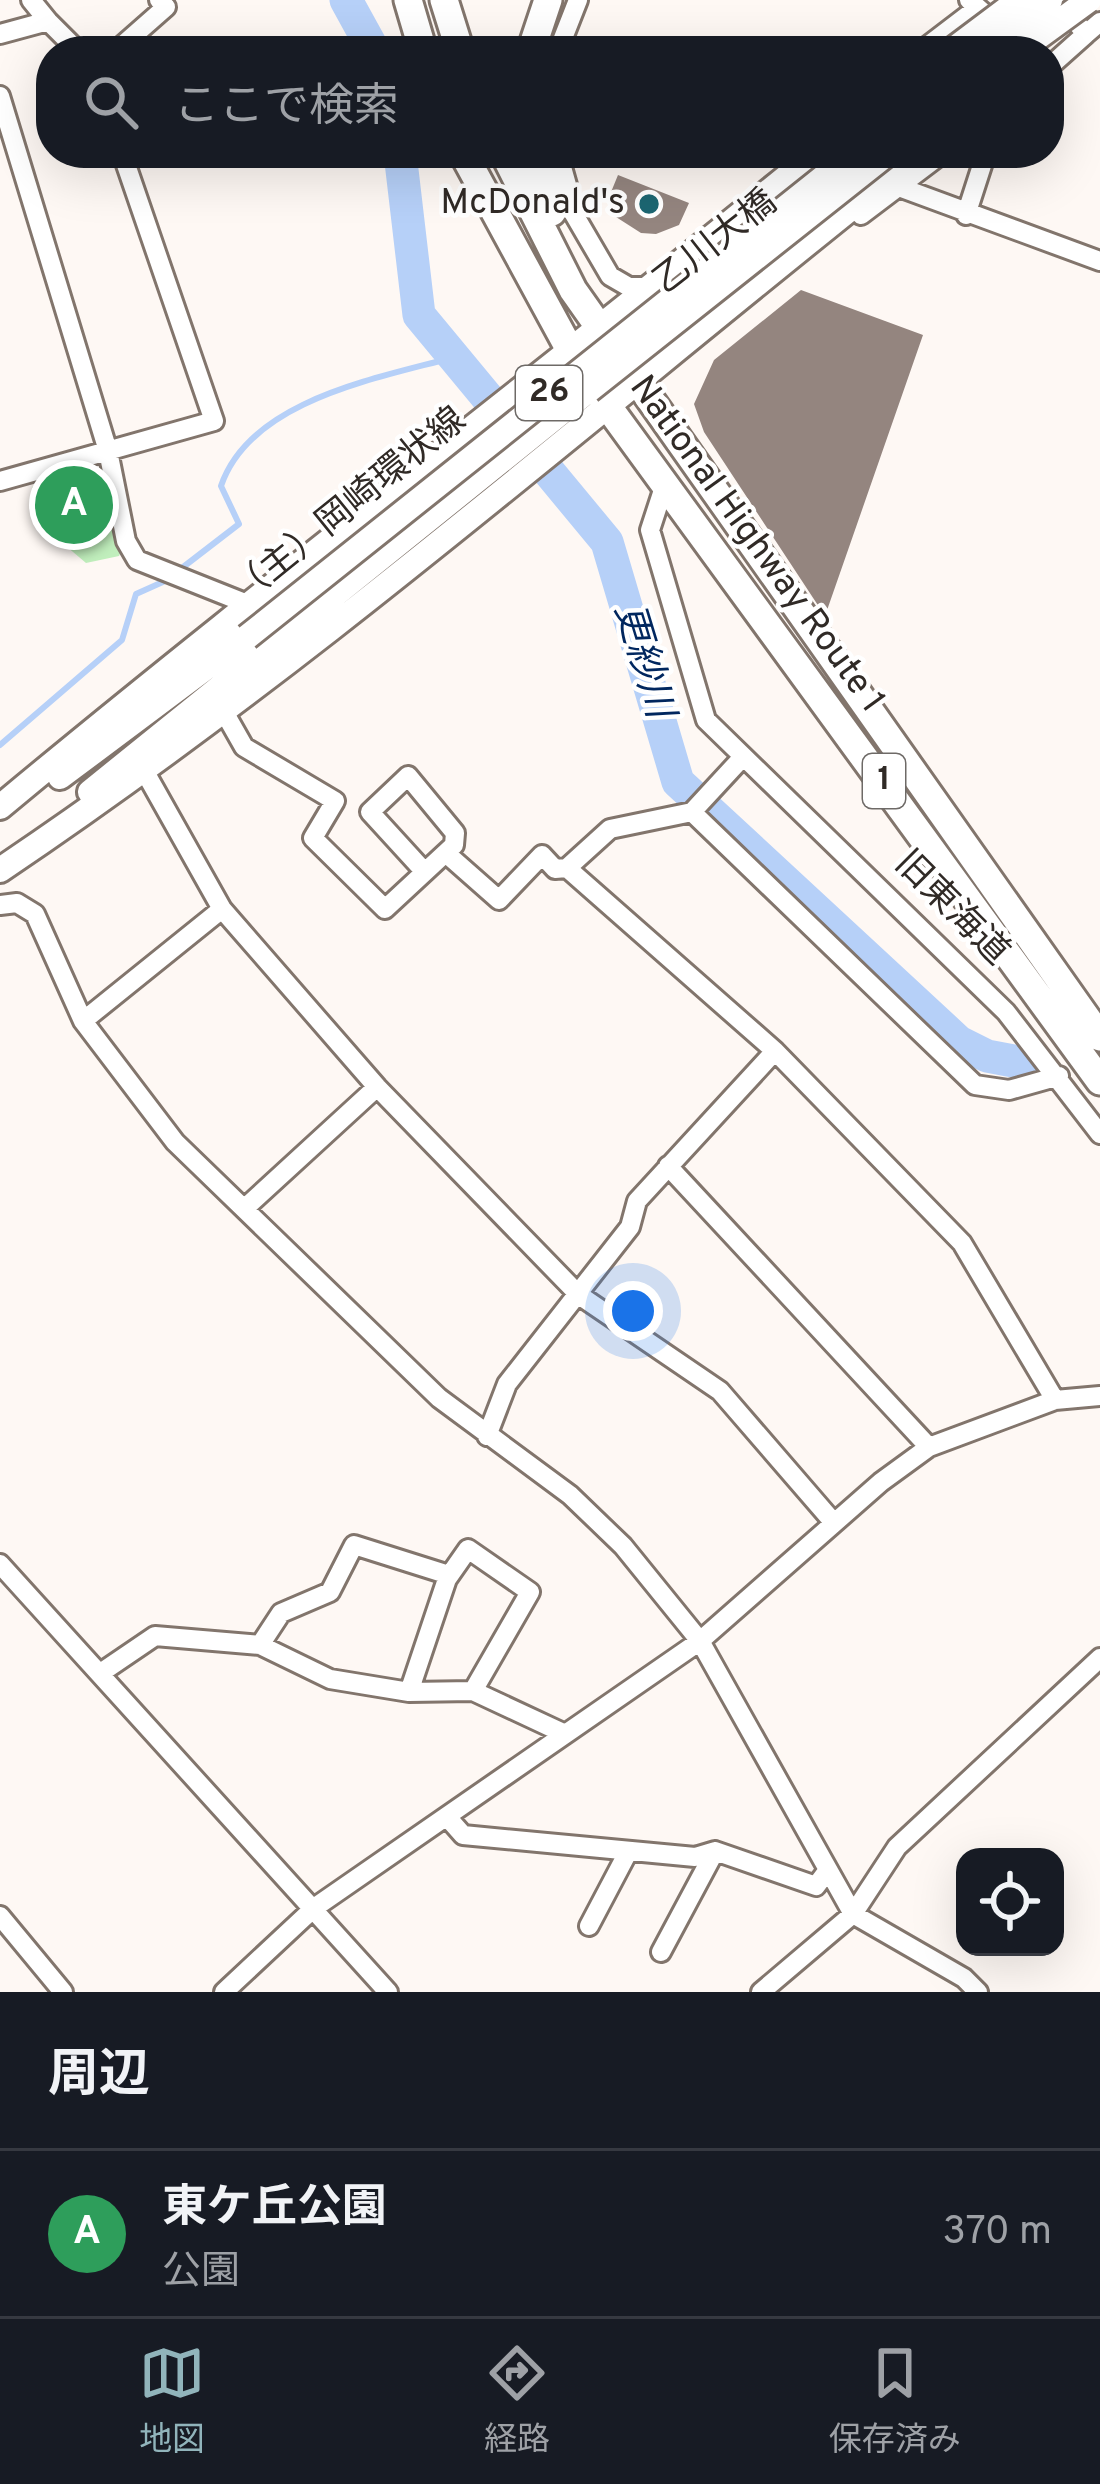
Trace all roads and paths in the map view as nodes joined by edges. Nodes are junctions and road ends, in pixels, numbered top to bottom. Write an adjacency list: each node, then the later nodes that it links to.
1 (31, 0): 12 (street)
2 (159, 0): 16 (street)
3 (407, 0): 17 (highway)
4 (444, 0): 18 (highway)
5 (548, 0): 19 (highway)
6 (578, 0): 20 (street)
7 (1019, 0): 22 (main road, bridge)
8 (1053, 0): 13 (street); 23 (main road, bridge)
9 (1090, 0): 25 (main road, bridge)
10 (972, 5): 21 (street); 24 (street)
11 (1100, 7): 26 (main road)
12 (47, 21): 14 (street); 15 (street)
13 (1093, 28): 27 (street)
14 (0, 34)
15 (62, 36)
16 (133, 36)
17 (418, 36)
18 (455, 36)
19 (536, 36)
20 (564, 36)
21 (938, 36)
22 (971, 36)
23 (1002, 36)
24 (1007, 36)
25 (1039, 36)
26 (1064, 37)
27 (1064, 54)
28 (0, 96): 51 (street)
29 (127, 168): 51 (street)
30 (471, 168): 48 (highway, National Highway Route 1 / 1)
31 (511, 168): 47 (highway, National Highway Route 1 / 1)
32 (540, 168): 47 (highway)
33 (544, 168): 42 (street)
34 (562, 168): 42 (street)
35 (793, 168): 46 (main road, 26)
36 (836, 168): 56 (main road, （主）岡崎環状線 / 26, bridge)
37 (870, 168): 50 (main road, 乙川大橋 / 26, bridge)
38 (901, 168): 45 (main road, 26)
39 (924, 168): 41 (street)
40 (981, 168): 43 (street)
41 (899, 187): 43 (street); 45 (street)
42 (562, 197): 46 (street)
43 (965, 215): 44 (street)
44 (1100, 261)
45 (761, 279): 49 (main road, 26)
46 (652, 287): 47 (main road, 26)
47 (606, 323): 48 (main road, 26); 49 (highway, National Highway Route 1 / 1)
48 (570, 350): 50 (highway, National Highway Route 1 / 1); 55 (main road, 26)
49 (644, 377): 50 (main road, 26); 69 (highway, National Highway Route 1 / 1)
50 (599, 399): 54 (highway, National Highway Route 1 / 1); 56 (main road, （主）岡崎環状線 / 26); 57 (main road, 26)
51 (108, 451): 53 (street); 55 (street)
52 (0, 457): 53 (street)
53 (3, 480)
54 (665, 484): 58 (street, 旧東海道); 69 (highway, National Highway Route 1 / 1)
55 (245, 603): 60 (main road, 26)
56 (255, 644): 62 (main road, （主）岡崎環状線 / 26); 64 (main road, （主）岡崎環状線 / 26)
57 (223, 710): 59 (main road, 26); 66 (street)
58 (741, 760): 61 (street); 70 (street, 旧東海道)
59 (145, 772): 64 (main road, 26); 68 (street)
60 (0, 807)
61 (692, 812): 65 (street); 74 (street)
62 (0, 822)
63 (448, 855): 65 (street); 66 (street); 66 (street)
64 (0, 867)
65 (567, 868): 73 (street)
66 (423, 870)
67 (0, 904): 71 (street)
68 (222, 909): 71 (street); 76 (street)
69 (1046, 978): 70 (street); 72 (highway, National Highway Route 1 / 1); 75 (highway, National Highway Route 1 / 1)
70 (1006, 1012): 74 (street, 旧東海道)
71 (83, 1021): 79 (street)
72 (1099, 1030)
73 (775, 1051): 78 (street); 82 (street)
74 (1059, 1076): 77 (street, 旧東海道)
75 (1100, 1081)
76 (377, 1088): 79 (street); 80 (street)
77 (1100, 1134)
78 (668, 1166): 80 (street); 84 (street)
79 (244, 1209): 83 (street)
80 (579, 1295): 83 (street); 85 (street)
81 (1100, 1396): 82 (street)
82 (1054, 1400): 84 (street)
83 (487, 1436): 88 (street)
84 (929, 1447): 85 (street)
85 (834, 1523): 88 (street)
86 (0, 1564): 91 (street)
87 (449, 1575): 89 (street); 92 (street); 93 (street)
88 (700, 1641): 94 (street); 98 (street)
89 (260, 1645): 91 (street); 93 (street)
90 (1100, 1658): 100 (street)
91 (102, 1672): 99 (street)
92 (473, 1691): 93 (street); 94 (street)
93 (409, 1692)
94 (563, 1733): 95 (street)
95 (448, 1818): 97 (street); 99 (street)
96 (715, 1851): 97 (street); 98 (street); 103 (street)
97 (628, 1852): 102 (street)
98 (828, 1870): 100 (street)
99 (314, 1908): 105 (street); 106 (street)
100 (853, 1914): 107 (street); 108 (street)
101 (0, 1916): 104 (street)
102 (589, 1926)
103 (661, 1952)
104 (63, 1992)
105 (224, 1992)
106 (388, 1992)
107 (760, 1992)
108 (978, 1992)

